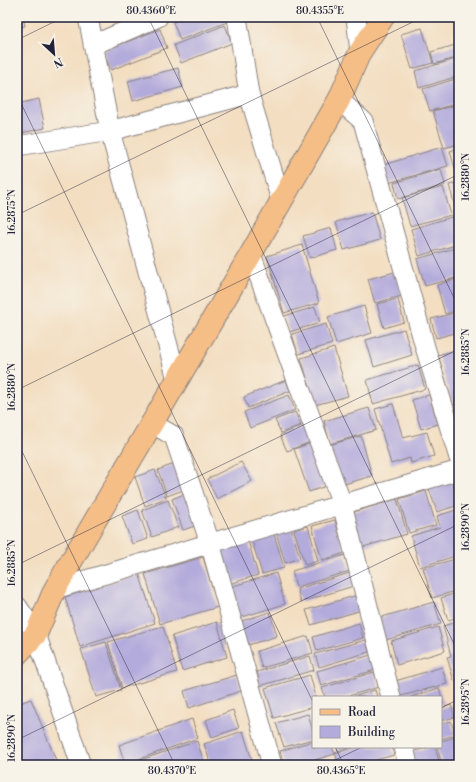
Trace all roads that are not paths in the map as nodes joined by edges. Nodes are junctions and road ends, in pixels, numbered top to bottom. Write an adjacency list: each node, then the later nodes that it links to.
1 (88, 17): 6 (street)
2 (158, 17): 6 (street)
3 (237, 17): 8 (street)
4 (356, 17): 7 (street)
5 (383, 17): 7 (main road)
6 (93, 45): 10 (street)
7 (360, 52): 9 (main road)
8 (249, 94): 10 (street); 12 (street)
9 (339, 100): 12 (main road); 16 (street)
10 (110, 131): 11 (street); 14 (street)
11 (17, 146)
12 (281, 200): 13 (main road)
13 (251, 254): 14 (main road); 18 (street)
14 (177, 379): 15 (main road)
15 (151, 423): 19 (street); 20 (main road)
16 (459, 458)
17 (459, 470): 18 (street)
18 (342, 504): 19 (street); 24 (street)
19 (210, 543): 20 (street); 27 (street)
20 (56, 589): 22 (main road)
21 (17, 606): 22 (street)
22 (36, 634): 23 (main road); 26 (street)
23 (17, 654)
24 (391, 696)
25 (404, 748): 28 (street)
26 (81, 765)
27 (272, 765)
28 (408, 765)

